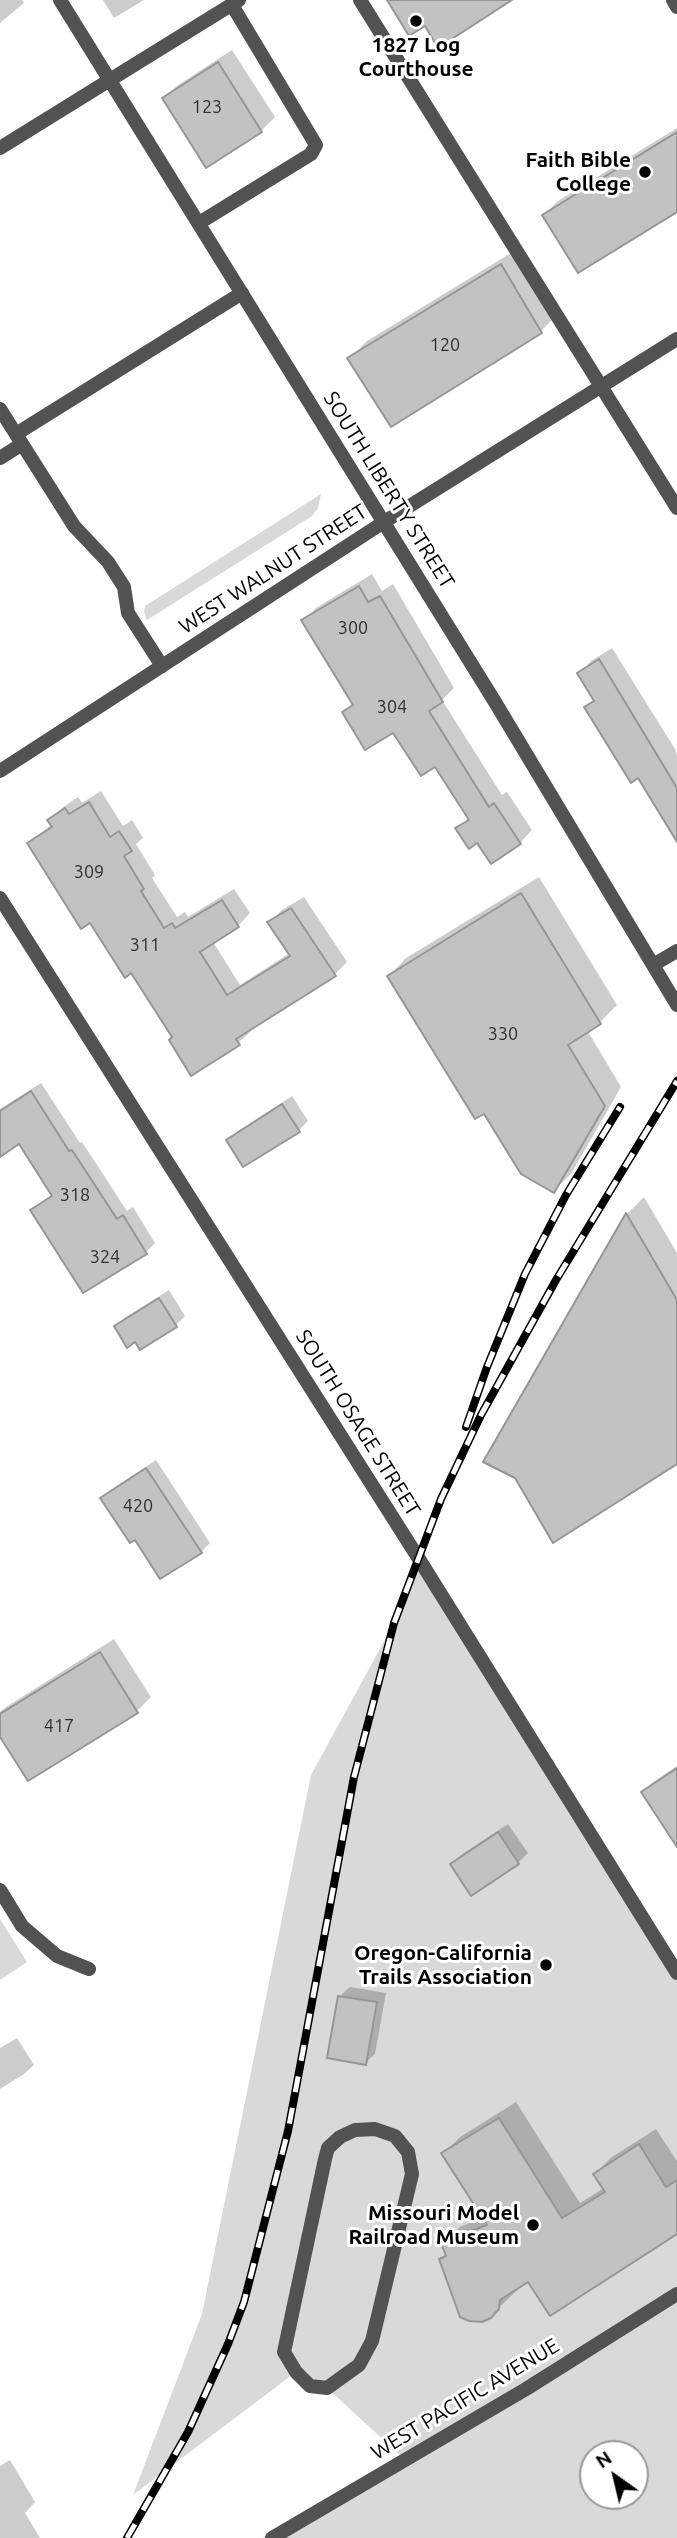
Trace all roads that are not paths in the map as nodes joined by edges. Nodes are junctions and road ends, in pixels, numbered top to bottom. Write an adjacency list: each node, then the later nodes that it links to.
1 (60, 0): 6 (street, SOUTH LIBERTY STREET)
2 (360, 0): 11 (street)
3 (673, 0): 5 (street)
4 (235, 2): 6 (street); 8 (street)
5 (677, 7)
6 (109, 80): 7 (street); 8 (street, SOUTH LIBERTY STREET)
7 (0, 148)
8 (199, 223): 9 (street, SOUTH LIBERTY STREET)
9 (242, 293): 13 (street); 16 (street, SOUTH LIBERTY STREET)
10 (677, 339): 11 (street, WEST WALNUT STREET)
11 (601, 386): 15 (street); 16 (street, WEST WALNUT STREET)
12 (0, 409): 13 (street)
13 (19, 439): 14 (street); 17 (street)
14 (0, 458)
15 (677, 508)
16 (384, 522): 17 (street, WEST WALNUT STREET); 21 (street, SOUTH LIBERTY STREET)
17 (162, 666): 18 (street, WEST WALNUT STREET)
18 (0, 771)
19 (0, 898): 25 (street, SOUTH OSAGE STREET)
20 (677, 951): 21 (street)
21 (653, 965): 22 (street, SOUTH LIBERTY STREET)
22 (677, 1005)
23 (0, 1890): 24 (street)
24 (89, 1969)
25 (677, 1973)
26 (677, 2294): 28 (street, WEST PACIFIC AVENUE)
27 (284, 2352): 27 (street)
28 (272, 2538)

